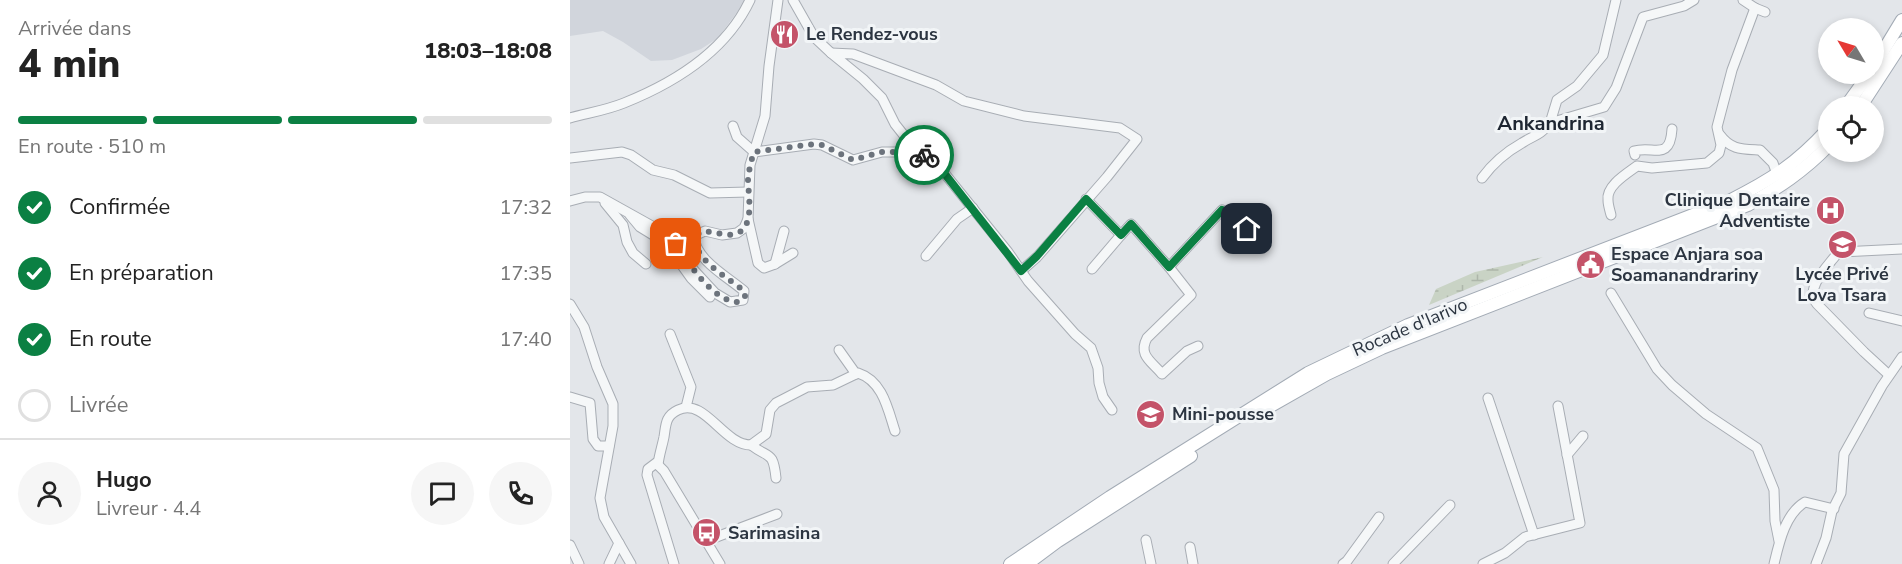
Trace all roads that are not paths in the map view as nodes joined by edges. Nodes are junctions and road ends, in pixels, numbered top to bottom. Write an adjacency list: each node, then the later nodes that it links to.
1 (750, 0): 14 (street)
2 (777, 0): 21 (street)
3 (793, 0): 12 (street)
4 (1616, 0): 15 (street)
5 (1694, 0): 15 (street)
6 (1743, 0): 7 (street)
7 (1755, 8): 8 (street); 18 (street)
8 (1765, 12)
9 (1902, 20): 11 (main road)
10 (1902, 43): 13 (main road)
11 (1884, 50)
12 (831, 53): 20 (street); 29 (street)
13 (1868, 96)
14 (570, 117)
15 (1550, 123): 26 (street)
16 (733, 126): 21 (street)
17 (1672, 129): 22 (street)
18 (1718, 133): 25 (street); 33 (street)
19 (1818, 139): 25 (main road, Rocade d'Iarivo)
20 (914, 148): 21 (street); 31 (street)
21 (754, 152): 27 (street)
22 (1635, 155)
23 (1818, 156): 86 (main road, Rocade d'Iarivo)
24 (570, 158): 27 (street)
25 (1778, 174): 85 (main road, Rocade d'Iarivo)
26 (1482, 178)
27 (748, 192): 34 (street)
28 (600, 197): 30 (street); 32 (street); 41 (street)
29 (1086, 199): 37 (street); 45 (street)
30 (570, 201)
31 (973, 208): 40 (street); 45 (street)
32 (629, 213): 34 (street); 47 (street)
33 (1611, 215)
34 (748, 219): 42 (street)
35 (1247, 229): 43 (street)
36 (784, 231): 42 (street)
37 (1121, 235): 43 (street); 44 (street)
38 (1902, 249): 56 (street)
39 (793, 253): 42 (street)
40 (926, 256)
41 (646, 264)
42 (776, 264)
43 (1169, 267): 52 (street)
44 (1092, 269)
45 (1021, 271): 61 (street)
46 (1611, 293): 76 (street)
47 (710, 297)
48 (570, 304): 65 (street)
49 (1869, 313): 50 (street)
50 (1902, 321)
51 (670, 334): 60 (street)
52 (1198, 346)
53 (839, 350): 55 (street)
54 (1902, 357): 56 (street)
55 (856, 374): 62 (street); 64 (street)
56 (1889, 375): 70 (street)
57 (570, 397): 65 (street)
58 (1488, 398): 73 (street)
59 (1557, 406): 66 (street)
60 (686, 407): 64 (street); 67 (street)
61 (1112, 410)
62 (894, 431)
63 (1583, 436): 66 (street)
64 (751, 445): 68 (street)
65 (609, 446): 77 (street)
66 (1567, 454): 73 (street)
67 (658, 465): 75 (street); 83 (street)
68 (776, 478)
69 (1450, 505): 90 (street)
70 (1834, 509): 76 (street); 93 (street)
71 (777, 513): 75 (street)
72 (1379, 517): 89 (street)
73 (1534, 535): 91 (street)
74 (1146, 540): 87 (street)
75 (706, 541): 84 (street)
76 (1779, 542): 92 (street)
77 (619, 543): 81 (street); 82 (street)
78 (570, 545): 80 (street)
79 (1190, 547): 88 (street)
80 (579, 564)
81 (609, 564)
82 (631, 564)
83 (674, 564)
84 (720, 564)
85 (1010, 564)
86 (1027, 564)
87 (1151, 564)
88 (1193, 564)
89 (1343, 564)
90 (1393, 564)
91 (1483, 564)
92 (1774, 564)
93 (1816, 564)

